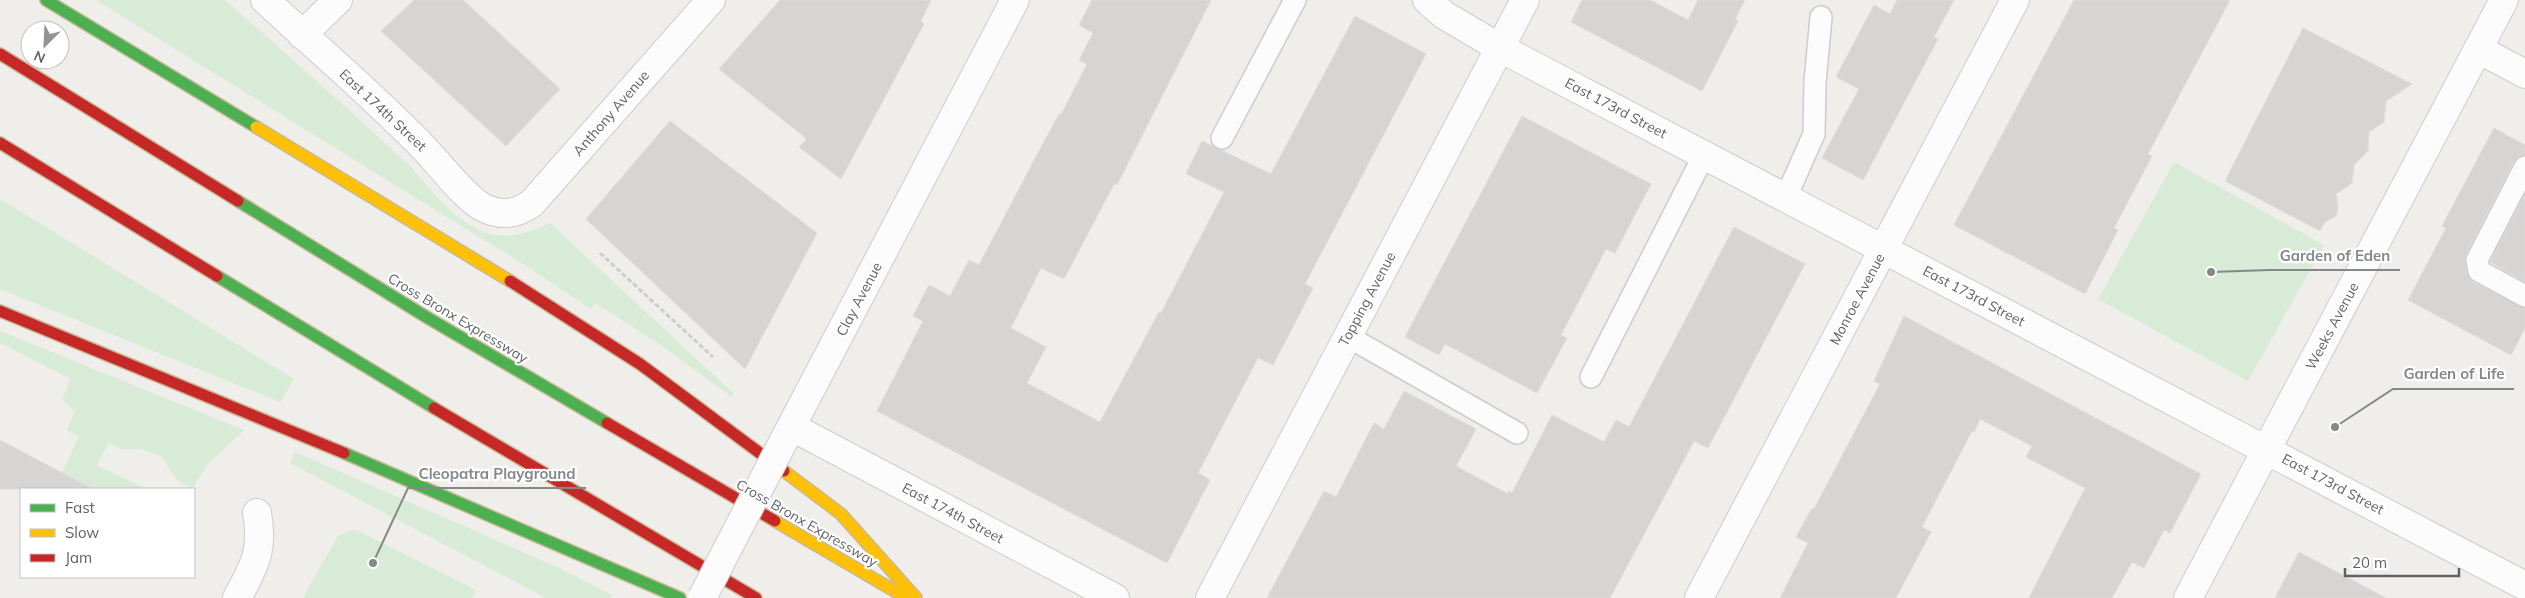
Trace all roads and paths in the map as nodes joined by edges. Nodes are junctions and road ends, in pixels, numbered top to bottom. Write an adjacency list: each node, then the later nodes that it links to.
1 (46, 0): 40 (highway)
2 (265, 0): 12 (street, East 174th Street)
3 (338, 0): 12 (street)
4 (711, 0): 22 (street, Anthony Avenue)
5 (1015, 0): 31 (street, Clay Avenue)
6 (1295, 0): 17 (lane)
7 (1427, 0): 13 (street, East 173rd Street)
8 (1525, 0): 13 (street, Topping Avenue)
9 (2015, 0): 23 (street, Monroe Avenue)
10 (2504, 0): 14 (street, Weeks Avenue)
11 (1821, 17): 21 (lane)
12 (302, 35): 22 (street, East 174th Street)
13 (1500, 48): 19 (street, East 173rd Street); 27 (street, Topping Avenue)
14 (2478, 49): 16 (street); 32 (street, Weeks Avenue)
15 (0, 54): 39 (highway, Cross Bronx Expressway)
16 (2525, 74)
17 (1222, 138)
18 (0, 143): 38 (highway)
19 (1704, 154): 21 (street, East 173rd Street); 29 (lane)
20 (2525, 166): 25 (lane)
21 (1786, 197): 23 (street, East 173rd Street)
22 (503, 213)
23 (1883, 249): 32 (street, East 173rd Street); 43 (street, Monroe Avenue)
24 (600, 253): 28 (path)
25 (2525, 296)
26 (0, 311): 36 (highway)
27 (1347, 336): 30 (lane); 42 (street, Topping Avenue)
28 (713, 357)
29 (1590, 376)
30 (1518, 433)
31 (787, 436): 37 (street, Clay Avenue, bridge); 41 (street, East 174th Street)
32 (2267, 449): 34 (street, East 173rd Street); 44 (street, Weeks Avenue)
33 (257, 513): 35 (street)
34 (2525, 586)
35 (238, 598)
36 (680, 598)
37 (702, 598)
38 (756, 598)
39 (906, 598)
40 (916, 598)
41 (1115, 598)
42 (1210, 598)
43 (1699, 598)
44 (2188, 598)

